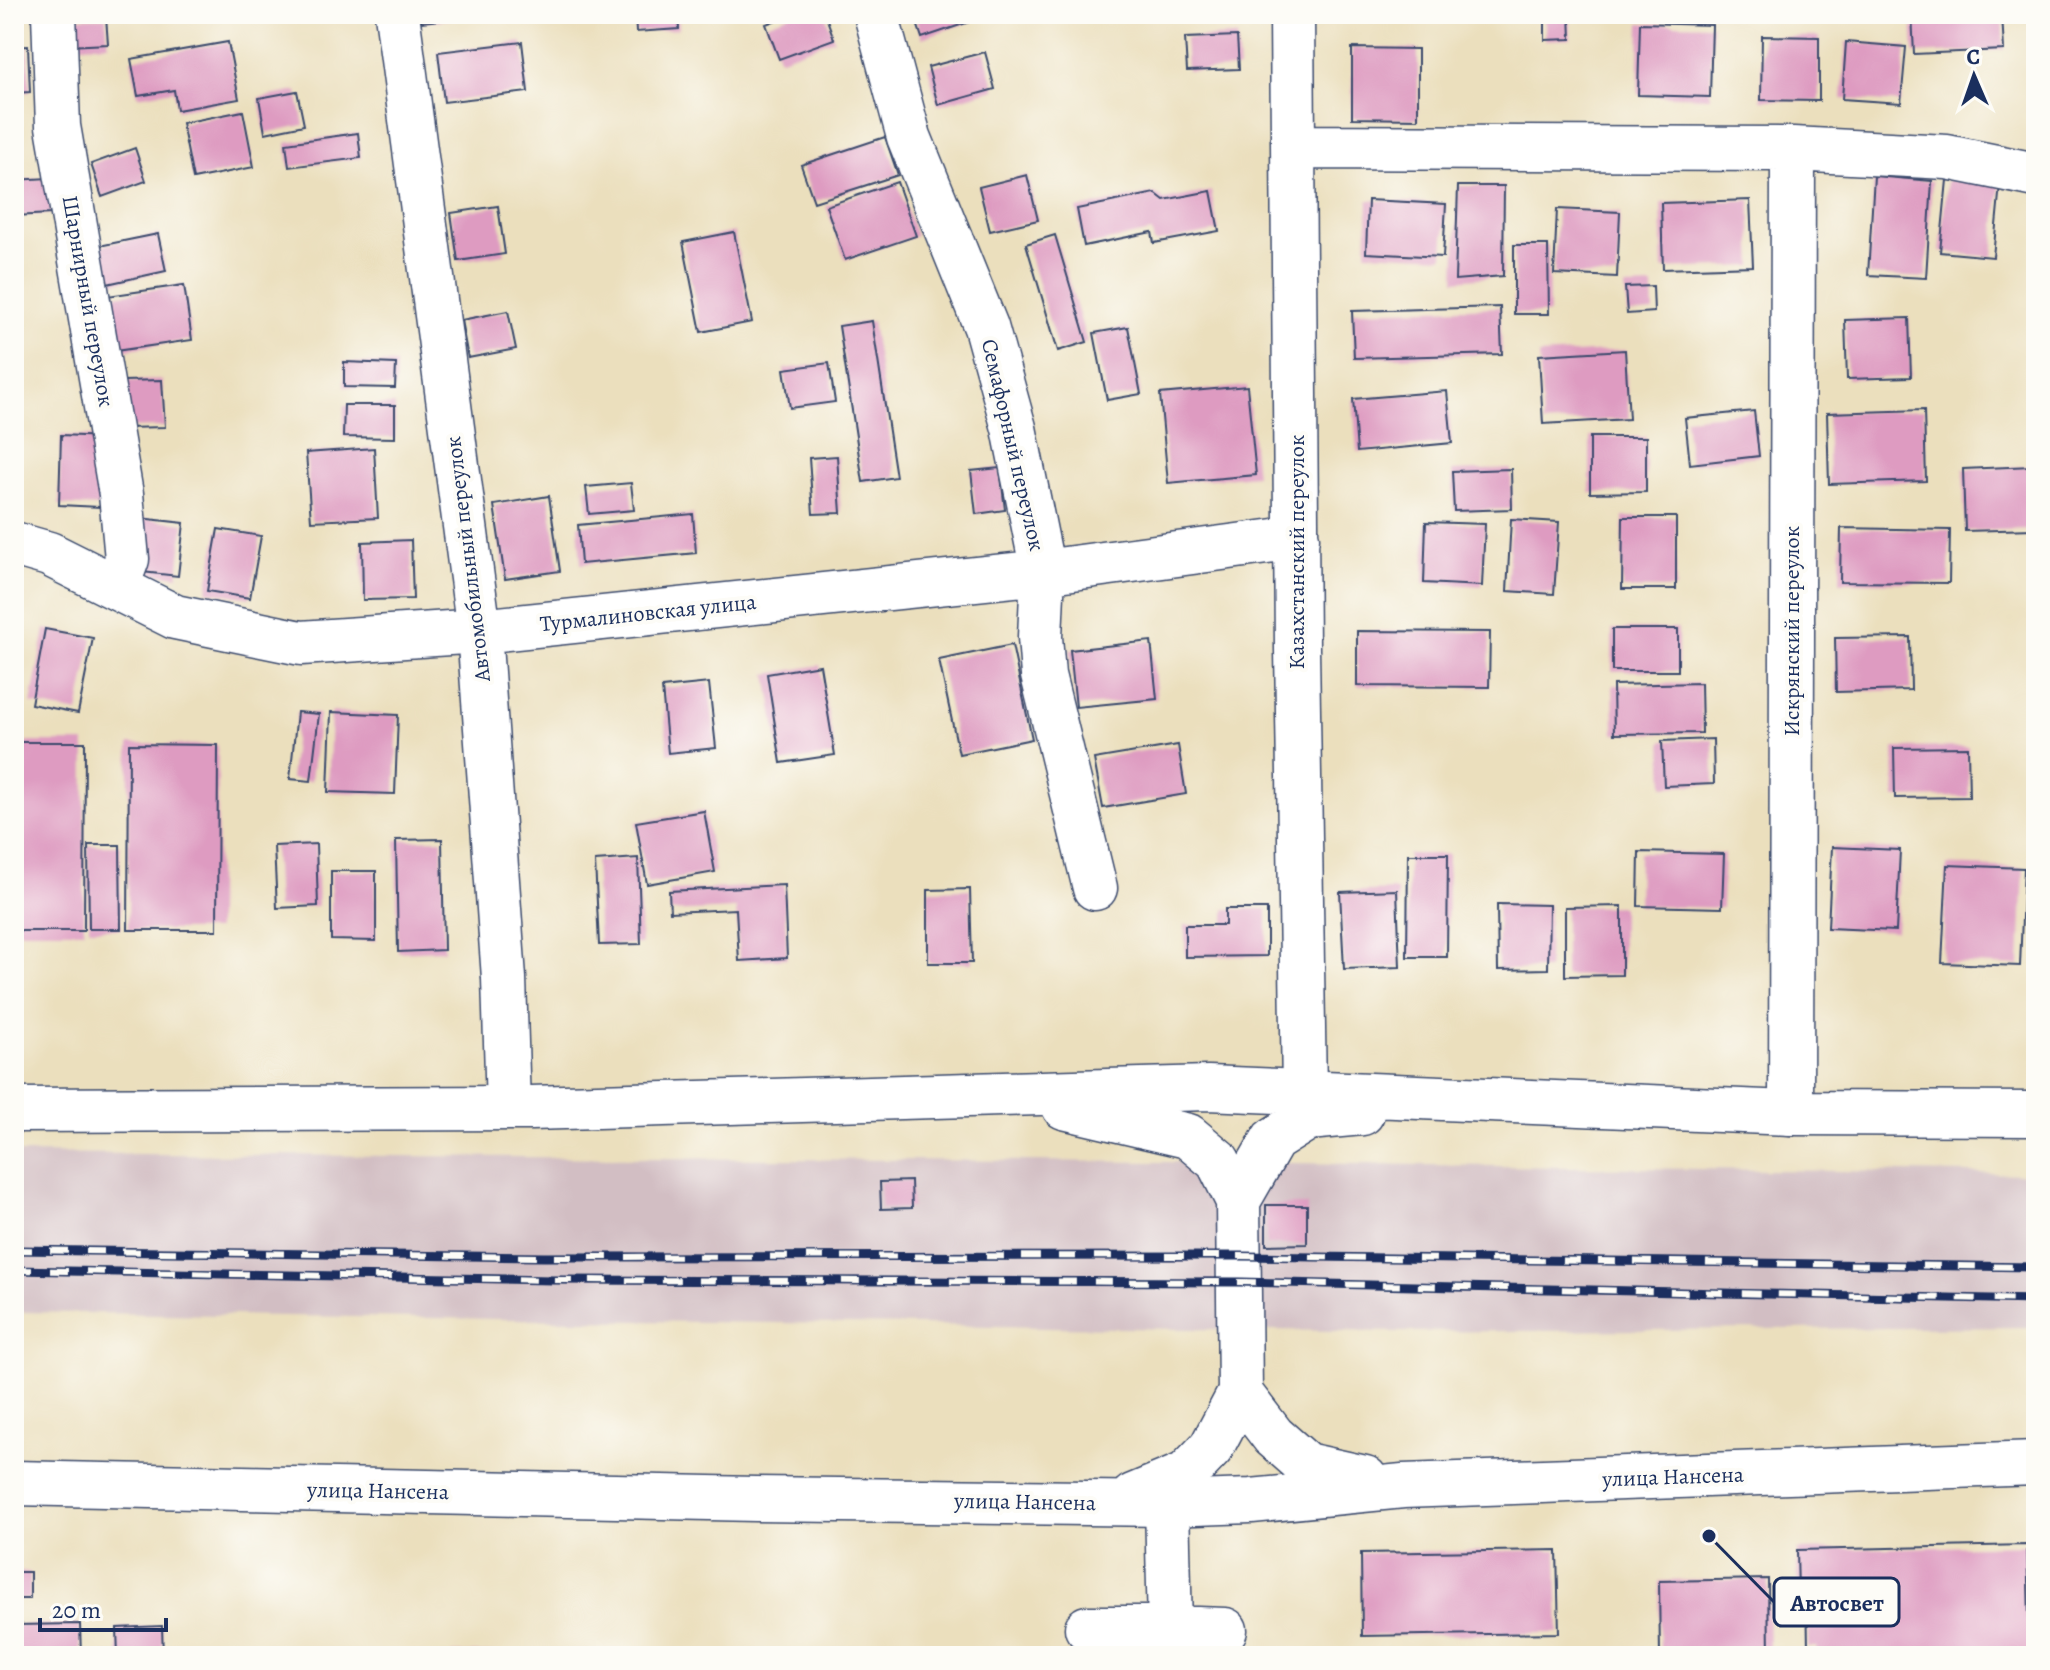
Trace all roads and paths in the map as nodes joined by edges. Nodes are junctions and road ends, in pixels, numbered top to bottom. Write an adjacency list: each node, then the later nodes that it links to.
1 (54, 14): 11 (street, Шарнирный переулок)
2 (397, 14): 12 (street, Автомобильный переулок)
3 (876, 14): 10 (street, Семафорный переулок)
4 (1292, 14): 5 (street, Казахстанский переулок)
5 (1293, 147): 6 (street); 8 (street, Казахстанский переулок)
6 (1793, 149): 7 (street); 19 (street, Искрянский переулок)
7 (2036, 175)
8 (1297, 538): 10 (street, Турмалиновская улица); 14 (street, Казахстанский переулок)
9 (14, 544): 11 (street, Турмалиновская улица)
10 (1043, 572): 12 (street, Турмалиновская улица); 13 (street, Семафорный переулок)
11 (117, 586): 12 (street, Турмалиновская улица)
12 (479, 631): 17 (street, Автомобильный переулок)
13 (1095, 888)
14 (1304, 1091): 15 (street); 16 (street)
15 (1007, 1093): 17 (street); 21 (street)
16 (1446, 1098): 19 (street); 21 (street)
17 (508, 1107): 18 (street)
18 (14, 1110)
19 (1791, 1113): 20 (street)
20 (2036, 1114)
21 (1238, 1201): 22 (street)
22 (1240, 1393): 25 (street); 26 (street)
23 (2036, 1463): 25 (street, улица Нансена)
24 (14, 1483): 26 (street, улица Нансена)
25 (1403, 1486): 27 (street, улица Нансена)
26 (1115, 1503): 27 (street, улица Нансена)
27 (1167, 1504): 29 (street)
28 (1087, 1628): 29 (street)
29 (1170, 1628): 30 (street)
30 (1225, 1630)

